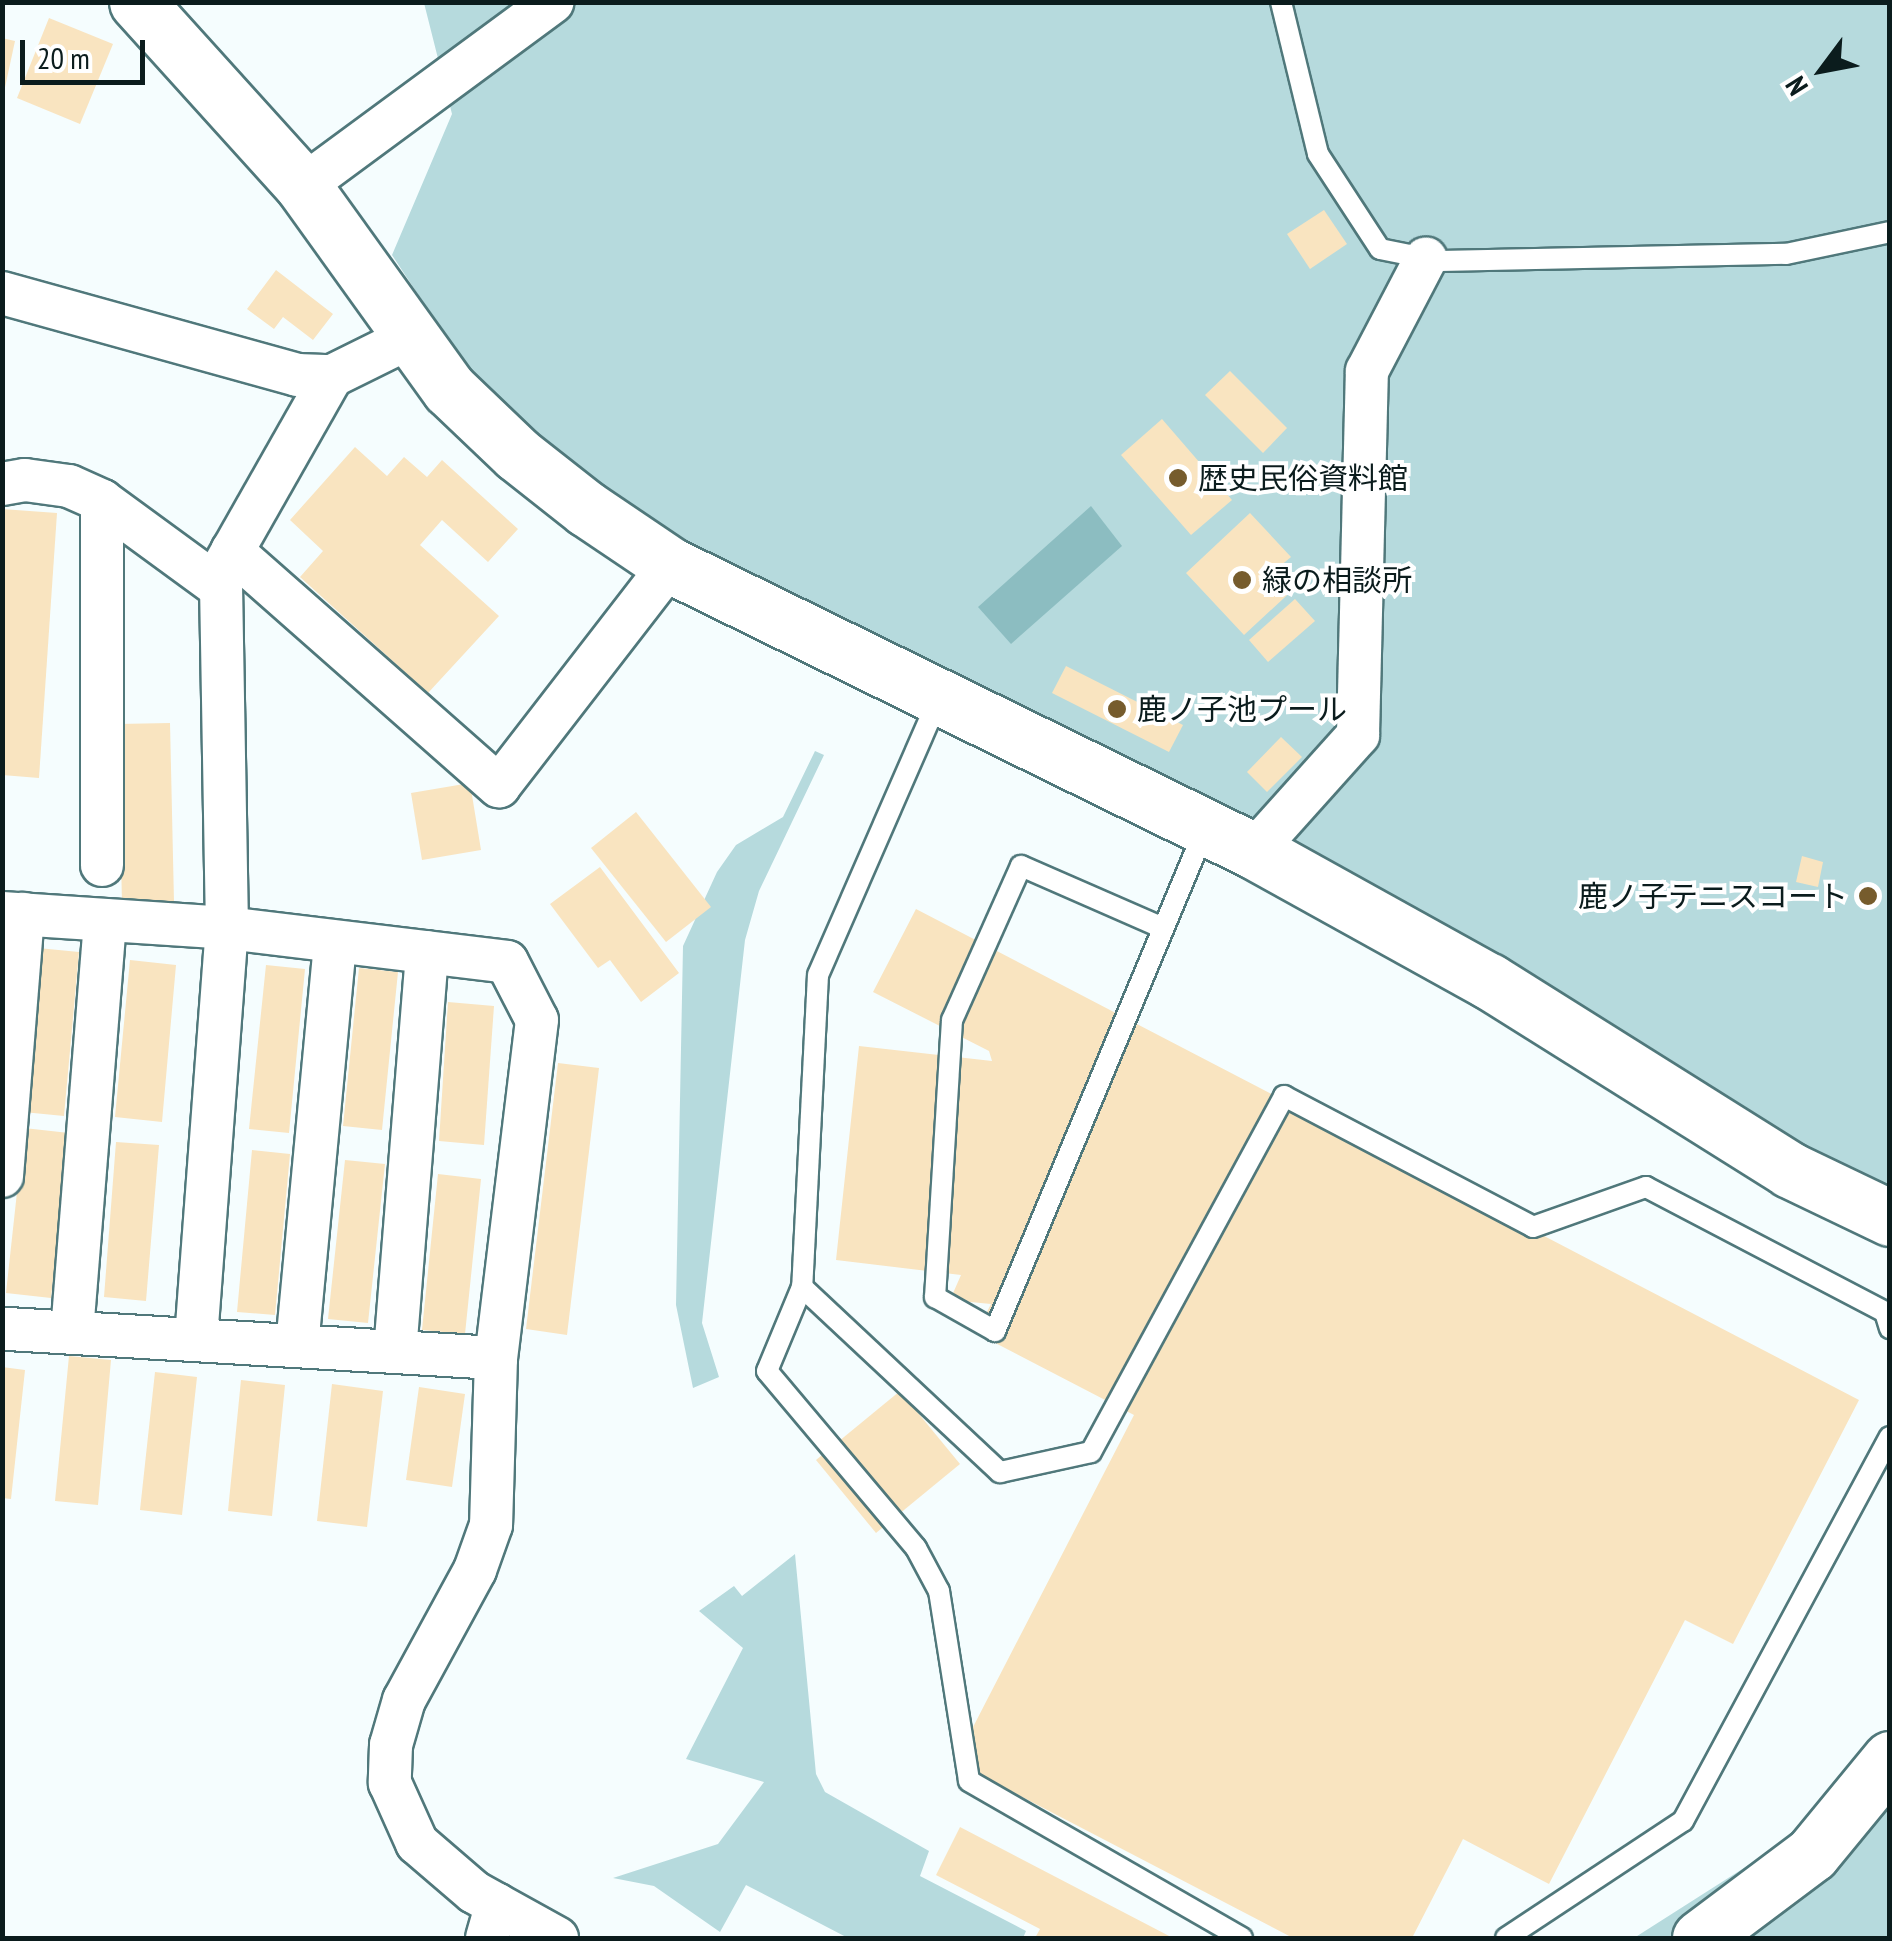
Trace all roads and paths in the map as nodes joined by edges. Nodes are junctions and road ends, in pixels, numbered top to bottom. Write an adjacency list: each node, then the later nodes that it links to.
1 (137, 2): 4 (street)
2 (554, 2): 4 (street)
3 (1281, 2): 6 (lane)
4 (303, 186): 8 (street)
5 (1890, 232): 6 (lane)
6 (1426, 258): 16 (street)
7 (2, 293): 9 (street)
8 (408, 339): 9 (street); 12 (street)
9 (332, 376): 13 (street)
10 (2, 484): 11 (street)
11 (102, 501): 13 (street); 17 (street)
12 (670, 566): 13 (street); 14 (street)
13 (227, 569): 20 (street)
14 (944, 688): 15 (street); 26 (lane)
15 (1206, 827): 16 (street); 21 (lane)
16 (1254, 851): 25 (street)
17 (102, 866)
18 (13, 914): 19 (street); 24 (street)
19 (105, 920): 20 (street); 29 (street)
20 (227, 928): 22 (street); 30 (street)
21 (1163, 928): 21 (lane)
22 (336, 942): 23 (street); 31 (street)
23 (427, 952): 32 (street); 33 (street)
24 (2, 1176)
25 (1890, 1218)
26 (802, 1287): 27 (lane); 38 (lane)
27 (1890, 1328)
28 (2, 1329): 29 (street)
29 (72, 1332): 30 (street)
30 (196, 1339): 31 (street)
31 (297, 1346): 32 (street)
32 (395, 1352): 33 (street)
33 (496, 1358): 36 (street)
34 (1890, 1438): 39 (lane)
35 (1890, 1760): 40 (street)
36 (492, 1921): 37 (street)
37 (557, 1938)
38 (1242, 1938)
39 (1506, 1938)
40 (1700, 1938)

